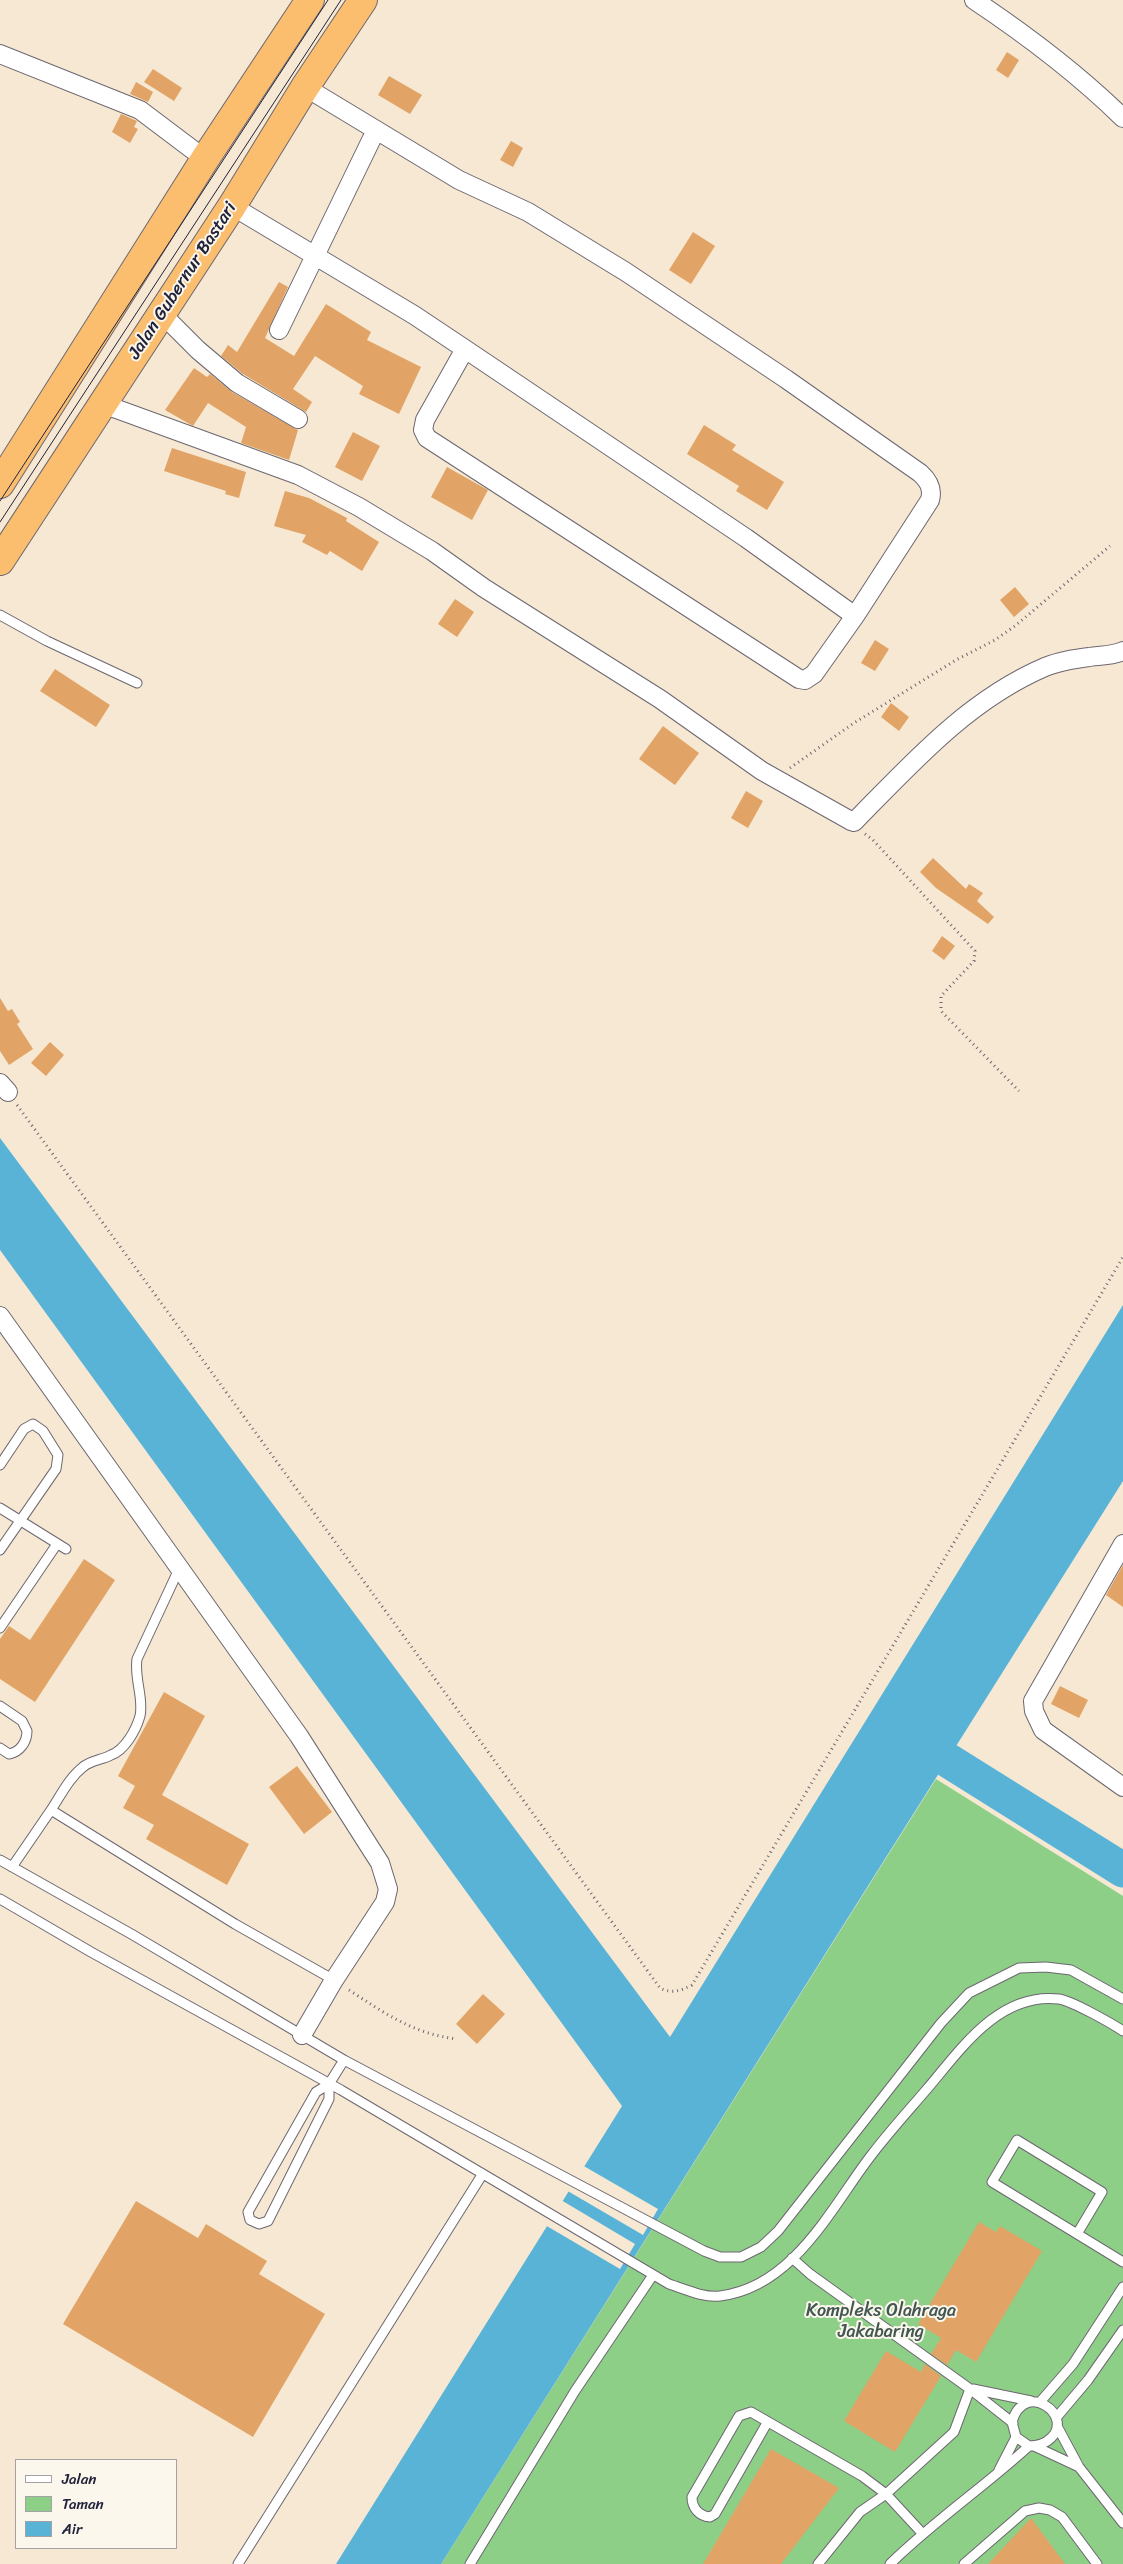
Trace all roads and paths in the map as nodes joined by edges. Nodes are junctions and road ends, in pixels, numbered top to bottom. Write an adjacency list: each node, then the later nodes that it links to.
1 (310, 0): 8 (highway)
2 (363, 0): 5 (highway, Jalan Gubernur Bastari)
3 (974, 0): 6 (street)
4 (0, 54): 8 (street)
5 (305, 87): 7 (street); 9 (highway, Jalan Gubernur Bastari)
6 (1123, 118)
7 (376, 130): 10 (street); 20 (street)
8 (206, 159): 16 (highway)
9 (232, 206): 10 (street); 11 (highway, Jalan Gubernur Bastari)
10 (316, 257): 12 (street); 13 (street)
11 (161, 313): 14 (highway, Jalan Gubernur Bastari); 15 (street)
12 (279, 330)
13 (465, 349): 20 (street); 20 (street)
14 (103, 404): 18 (highway, Jalan Gubernur Bastari); 23 (street)
15 (298, 419)
16 (0, 484)
17 (1110, 546): 23 (path)
18 (0, 561)
19 (0, 615): 22 (lane)
20 (855, 616)
21 (1123, 651): 23 (street)
22 (137, 683)
23 (776, 779)
24 (858, 830): 26 (path)
25 (4, 1088): 27 (path)
26 (1019, 1091)
27 (1123, 1257)
28 (0, 1316): 36 (street)
29 (0, 1465): 31 (lane)
30 (0, 1508): 31 (lane)
31 (19, 1520): 32 (lane); 35 (lane)
32 (57, 1544): 34 (lane); 37 (lane)
33 (1123, 1544): 40 (street)
34 (66, 1549)
35 (0, 1550)
36 (179, 1569): 41 (lane); 45 (street)
37 (0, 1628)
38 (0, 1706): 39 (lane)
39 (0, 1748)
40 (1123, 1787)
41 (51, 1810): 43 (lane); 45 (lane)
42 (0, 1860): 43 (lane)
43 (12, 1867): 48 (lane)
44 (0, 1899): 51 (lane)
45 (334, 1980): 48 (street); 49 (path)
46 (1123, 1999): 50 (lane)
47 (1123, 2031): 54 (lane)
48 (302, 2035): 50 (lane)
49 (457, 2039)
50 (344, 2060): 51 (lane)
51 (329, 2084): 51 (lane); 52 (lane)
52 (482, 2175): 56 (lane); 72 (lane)
53 (1076, 2234): 53 (lane); 55 (lane)
54 (792, 2258): 56 (lane); 59 (lane)
55 (1123, 2262)
56 (653, 2276): 73 (lane)
57 (1123, 2288): 60 (lane)
58 (1123, 2330): 61 (lane)
59 (970, 2389): 60 (lane); 63 (lane); 68 (lane)
60 (1036, 2402): 61 (lane); 63 (lane)
61 (1057, 2422): 65 (lane); 66 (lane)
62 (767, 2423): 62 (lane); 68 (lane)
63 (1012, 2423): 64 (lane)
64 (1016, 2437): 65 (lane); 67 (lane)
65 (1031, 2446): 66 (lane); 67 (lane)
66 (1079, 2467): 69 (lane)
67 (996, 2476): 70 (lane)
68 (886, 2494): 70 (lane); 74 (lane)
69 (1123, 2523)
70 (922, 2533): 75 (lane)
71 (965, 2563): 76 (lane)
72 (238, 2564)
73 (470, 2564)
74 (818, 2564)
75 (890, 2564)
76 (1097, 2564)

